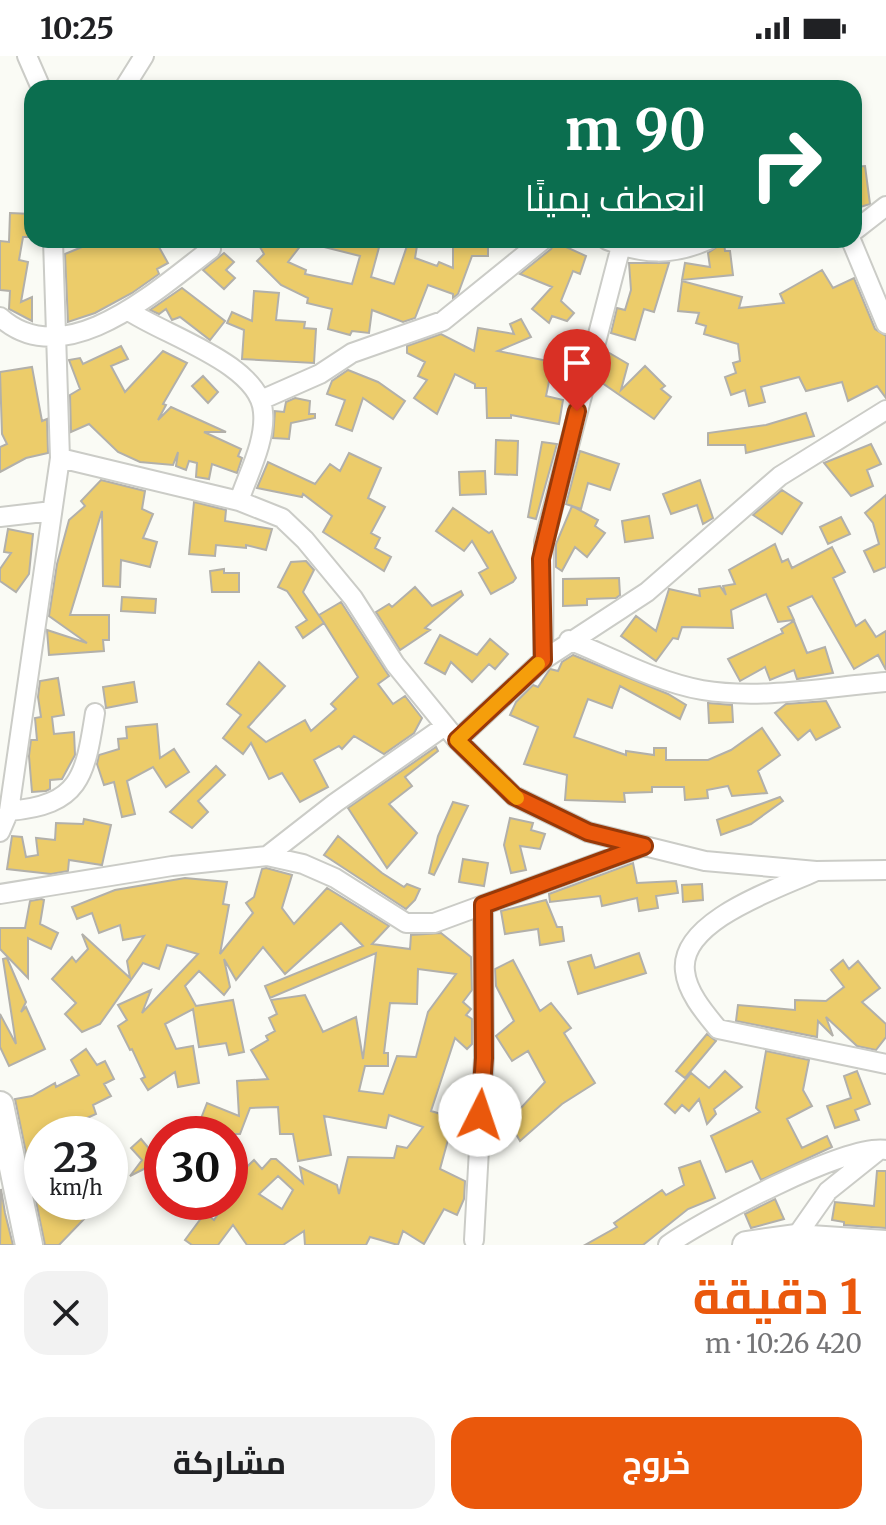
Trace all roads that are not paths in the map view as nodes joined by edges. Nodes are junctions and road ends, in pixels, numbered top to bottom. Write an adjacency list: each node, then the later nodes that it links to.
1 (27, 56): 3 (street)
2 (144, 56): 4 (street)
3 (38, 80)
4 (129, 80)
5 (886, 206): 6 (street)
6 (862, 225)
7 (53, 248): 15 (street)
8 (61, 248): 15 (street)
9 (533, 248): 20 (street)
10 (613, 248): 27 (street)
11 (633, 248): 12 (street)
12 (690, 248)
13 (854, 248): 18 (street)
14 (211, 249): 16 (street)
15 (53, 276): 19 (street)
16 (129, 311): 19 (street); 20 (street)
17 (0, 317): 19 (street)
18 (886, 324)
19 (55, 337): 22 (street)
20 (261, 400): 23 (street)
21 (886, 410): 26 (street)
22 (60, 458): 23 (street); 24 (street)
23 (239, 501): 30 (street)
24 (52, 511): 25 (street); 31 (street)
25 (0, 517)
26 (569, 640): 27 (street); 28 (street)
27 (543, 660): 30 (street)
28 (886, 682)
29 (95, 713): 31 (street)
30 (451, 733): 33 (street); 34 (street)
31 (9, 811): 32 (street)
32 (0, 832)
33 (644, 846): 36 (street); 38 (street)
34 (267, 856): 37 (street); 38 (street)
35 (886, 870): 36 (street)
36 (816, 871): 39 (street)
37 (0, 894)
38 (483, 905): 43 (street)
39 (886, 1064)
40 (0, 1105): 45 (main road)
41 (884, 1147): 42 (street); 46 (street)
42 (795, 1238): 44 (main road); 47 (main road)
43 (474, 1240)
44 (886, 1244)
45 (29, 1245)
46 (668, 1245)
47 (746, 1245)

